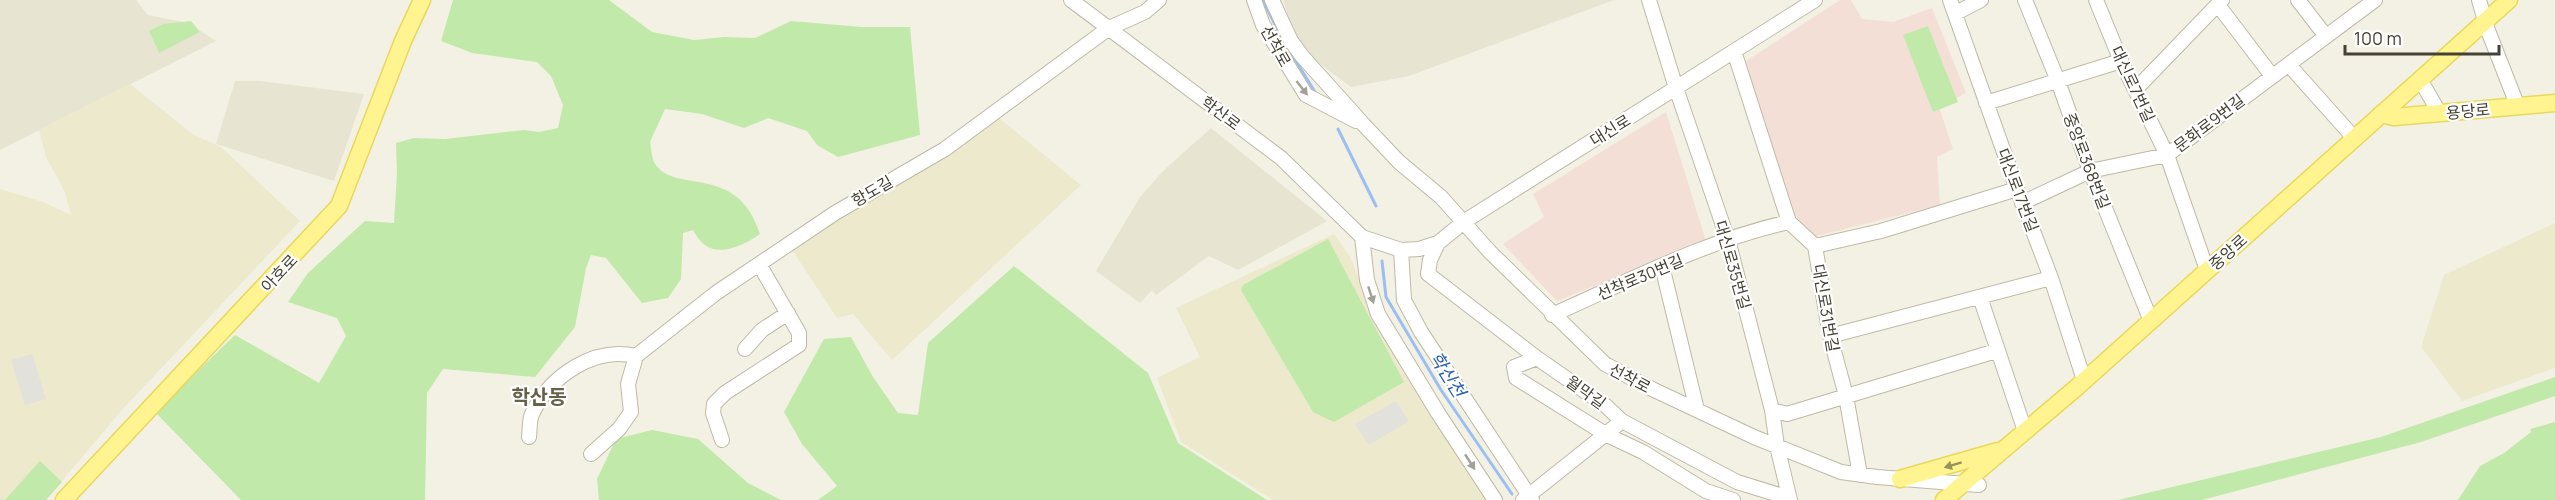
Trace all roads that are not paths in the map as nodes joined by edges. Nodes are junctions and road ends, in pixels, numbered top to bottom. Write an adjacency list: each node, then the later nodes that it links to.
1 (422, 0): 81 (main road, 아호로)
2 (1071, 0): 21 (street, 학산로)
3 (1159, 0): 21 (street, 항도길)
4 (1254, 0): 36 (street, 선착로, one-way to 36)
5 (1272, 0): 36 (street, 선착로)
6 (1815, 0): 18 (street, 대신로)
7 (1950, 0): 19 (street, 대신로17번길)
8 (1981, 0): 19 (street)
9 (2025, 0): 27 (street, 중앙로368번길)
10 (2096, 0): 24 (street, 대신로7번길)
11 (2298, 0): 22 (street)
12 (2479, 0): 20 (street)
13 (2509, 0): 20 (main road, 중앙로)
14 (2519, 0): 20 (main road, 중앙로)
15 (2370, 1): 22 (street, 문화로9번길)
16 (1653, 2): 28 (street, 대신로35번길)
17 (2220, 3): 26 (street); 30 (street)
18 (1800, 4): 23 (street, 대신로)
19 (1956, 14): 31 (street, 대신로17번길)
20 (2486, 25): 29 (main road, 중앙로); 33 (street); 35 (main road, 중앙로)
21 (1108, 28): 44 (street, 학산로); 49 (street, 항도길)
22 (2325, 35): 25 (street, 문화로9번길)
23 (1734, 51): 28 (street, 대신로); 43 (street, 대신로31번길)
24 (2121, 61): 27 (street); 30 (street, 대신로7번길)
25 (2289, 65): 26 (street, 문화로9번길); 37 (street)
26 (2272, 76): 38 (street, 문화로9번길)
27 (2058, 81): 31 (street); 39 (street, 중앙로368번길)
28 (1676, 88): 42 (street, 대신로); 45 (street, 대신로35번길)
29 (2424, 88): 34 (street); 35 (main road, 중앙로)
30 (2136, 89): 38 (street, 대신로7번길)
31 (1986, 103): 40 (street, 대신로17번길)
32 (2555, 103): 33 (main road, 용당로)
33 (2518, 107): 34 (main road, 용당로)
34 (2440, 114): 35 (main road, 용당로)
35 (2387, 115): 37 (main road, 중앙로); 77 (main road, 중앙로)
36 (1364, 125): 42 (street, 선착로)
37 (2355, 138): 51 (main road, 중앙로)
38 (2167, 155): 39 (street, 문화로9번길); 51 (street, 대신로7번길)
39 (2090, 171): 41 (street, 문화로9번길); 56 (street, 중앙로368번길)
40 (2017, 189): 41 (street, 대신로17번길); 47 (street)
41 (2022, 203): 52 (street, 대신로17번길)
42 (1465, 221): 46 (street, 대신로); 55 (street, 선착로)
43 (1789, 222): 45 (street, 선착로30번길); 47 (street, 대신로31번길)
44 (1362, 237): 48 (street, 학산로); 82 (street, one-way to 82)
45 (1728, 240): 50 (street, 선착로30번길); 65 (street, 대신로35번길)
46 (1438, 243): 48 (street, 대신로); 61 (street, 월막길)
47 (1815, 246): 57 (street, 대신로31번길)
48 (1401, 250): 79 (street)
49 (759, 264): 54 (street); 60 (street, 항도길)
50 (1662, 266): 55 (street, 선착로30번길); 64 (street)
51 (2207, 270): 56 (main road, 중앙로)
52 (2051, 278): 53 (street); 62 (street, 대신로17번길)
53 (1980, 297): 57 (street); 59 (street)
54 (788, 313): 58 (street); 70 (street)
55 (1552, 315): 64 (street, 선착로)
56 (2151, 321): 62 (main road, 중앙로)
57 (1830, 336): 63 (street, 대신로31번길)
58 (745, 349)
59 (1996, 351): 63 (street); 67 (street)
60 (636, 356): 69 (street); 73 (street)
61 (1537, 358): 66 (street, 월막길); 68 (street)
62 (2084, 381): 67 (main road, 중앙로)
63 (1846, 396): 65 (street); 75 (street, 대신로31번길)
64 (1697, 410): 71 (street, 선착로)
65 (1772, 410): 71 (street, 대신로35번길)
66 (1622, 420): 68 (street); 74 (street, 월막길)
67 (2025, 431): 72 (main road, 중앙로)
68 (1607, 435): 78 (street); 79 (street)
69 (529, 437)
70 (722, 440)
71 (1777, 446): 75 (street, 선착로); 80 (street, 대신로35번길)
72 (2005, 449): 76 (main road, one-way to 76); 77 (main road, 중앙로)
73 (591, 454)
74 (1718, 473): 78 (street); 80 (street, 월막길)
75 (1860, 475): 76 (street, 선착로)
76 (1900, 479): 77 (street, 선착로)
77 (1968, 489): 84 (main road, 중앙로)
78 (1703, 495): 83 (street)
79 (1528, 498)
80 (1790, 499)
81 (64, 500)
82 (1495, 500)
83 (1733, 500)
84 (1944, 500)

